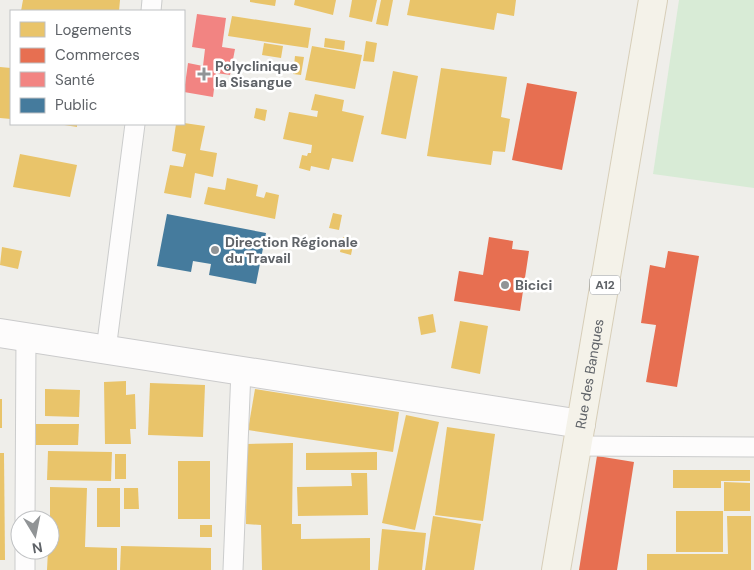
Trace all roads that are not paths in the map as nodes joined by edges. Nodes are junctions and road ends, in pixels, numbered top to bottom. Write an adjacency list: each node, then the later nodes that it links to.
1 (653, 0): 6 (main road, Rue des Banques / A12)
2 (135, 125): 4 (street)
3 (13, 334): 4 (street); 8 (street)
4 (106, 350): 5 (street)
5 (241, 370): 6 (street); 9 (street)
6 (579, 435): 7 (street); 10 (main road, Rue des Banques / A12)
7 (754, 447)
8 (24, 510)
9 (233, 570)
10 (556, 570)

